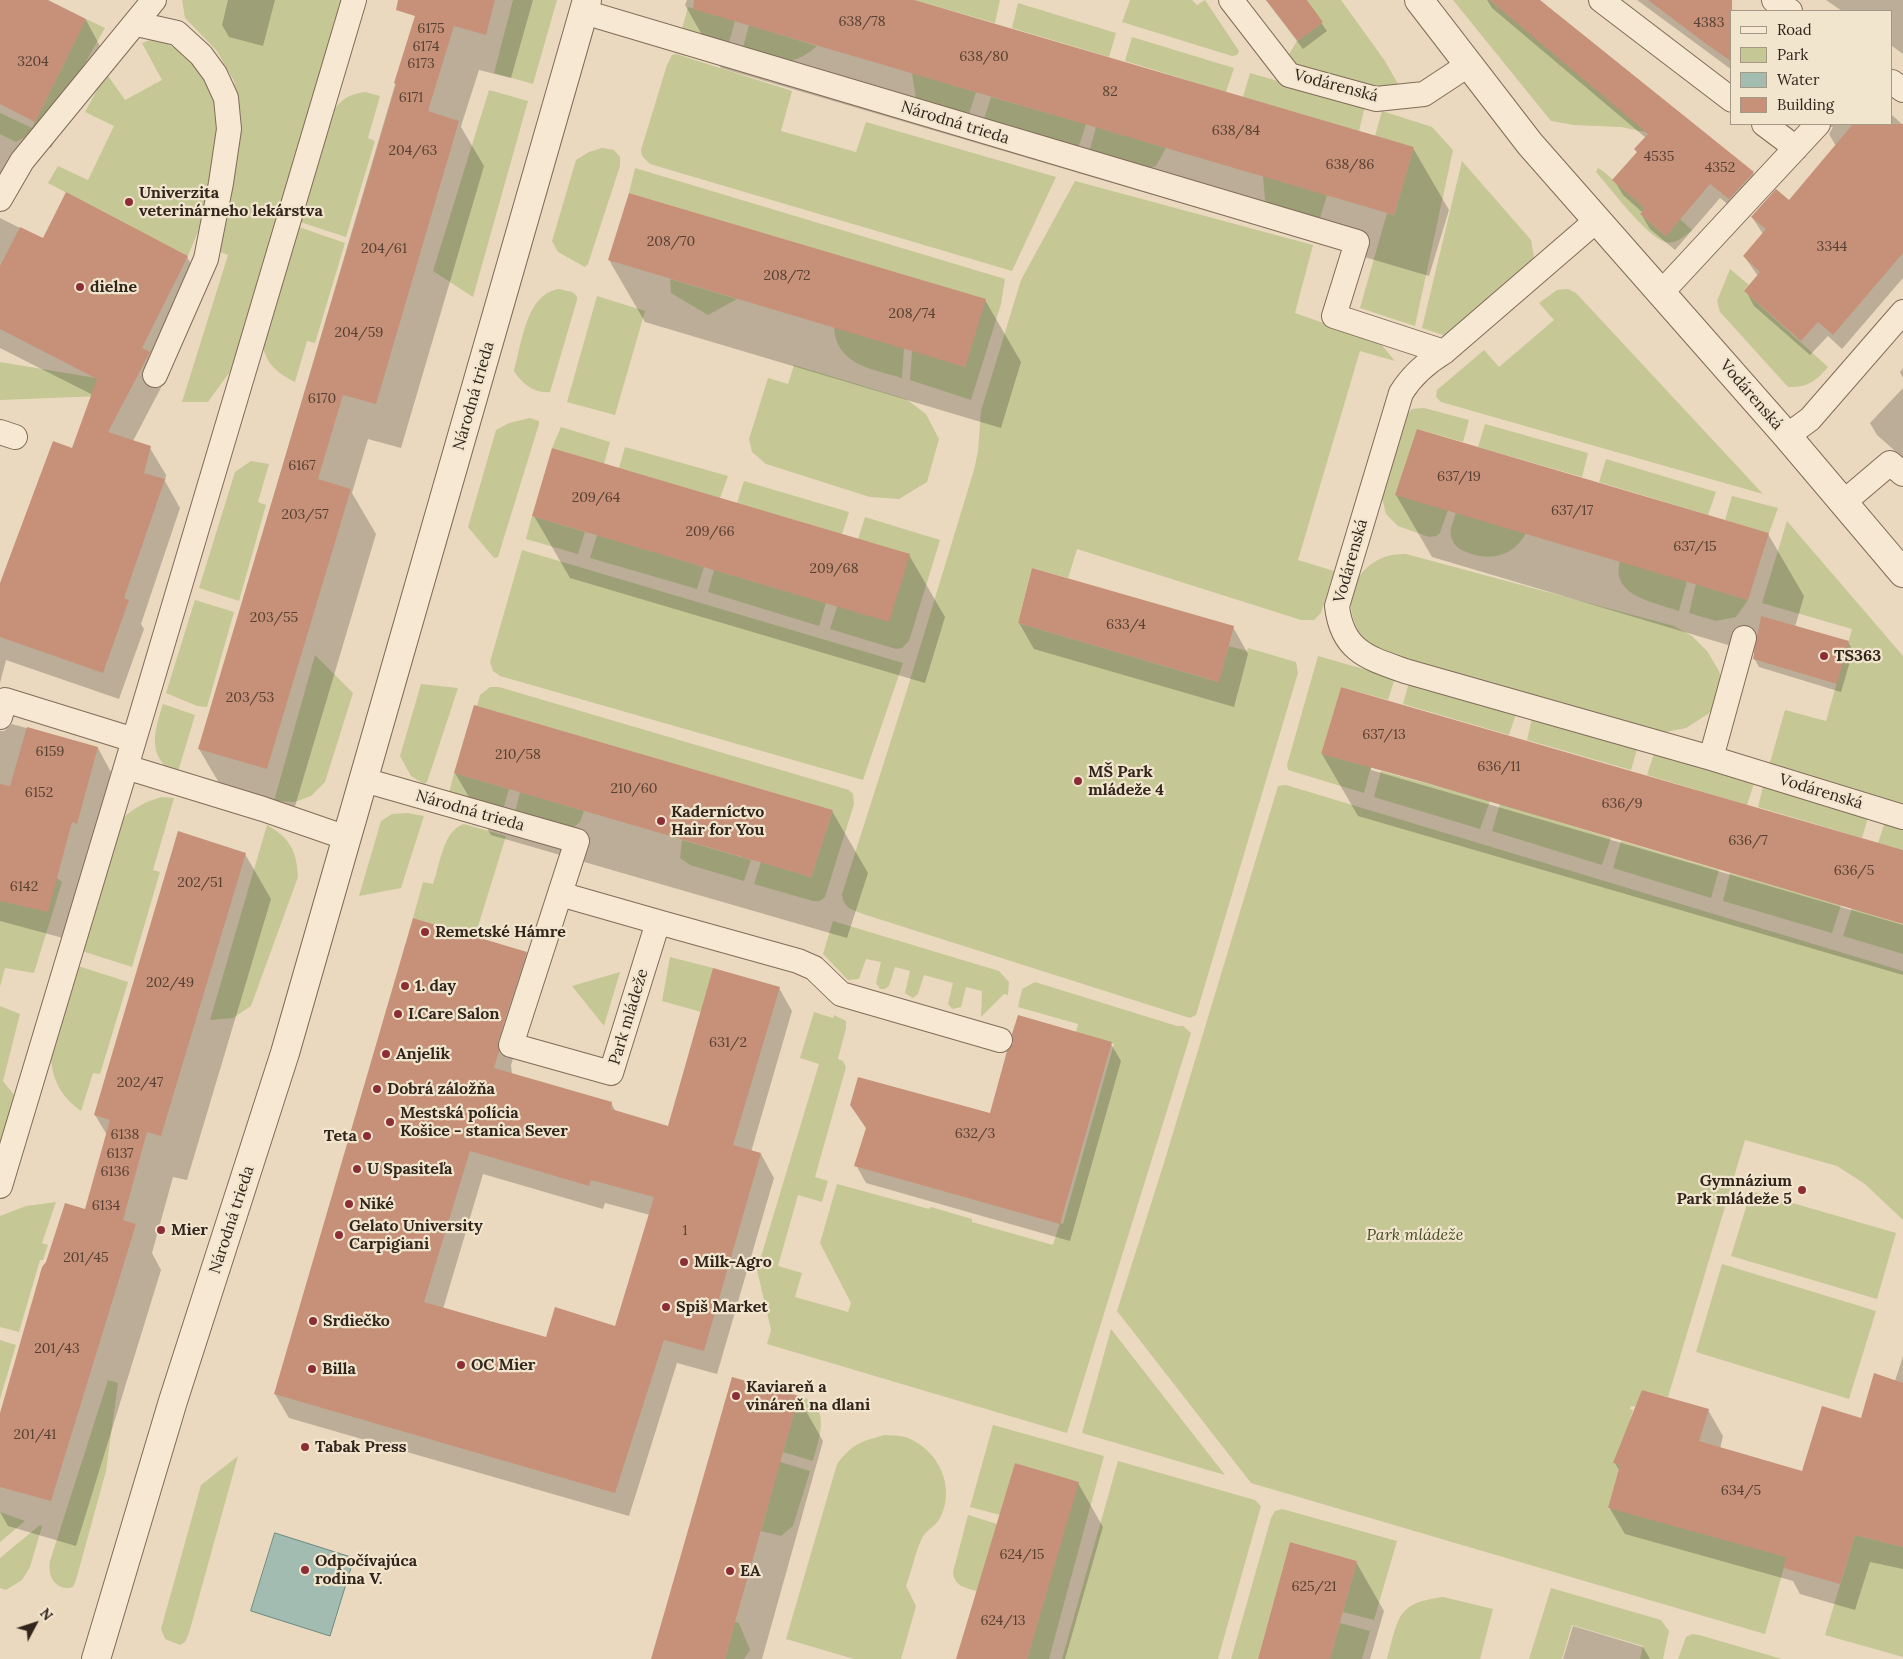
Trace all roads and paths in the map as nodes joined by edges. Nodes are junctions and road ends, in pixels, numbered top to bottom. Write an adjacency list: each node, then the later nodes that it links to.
1 (154, 0): 9 (lane)
2 (354, 0): 27 (lane)
3 (1231, 0): 10 (lane, Vodárenská)
4 (1419, 0): 10 (street, Vodárenská)
5 (1601, 0): 11 (lane)
6 (1774, 0): 8 (lane)
7 (586, 6): 19 (lane, Národná trieda); 30 (street, Národná trieda)
8 (1789, 10)
9 (137, 24): 15 (lane); 20 (lane)
10 (1468, 65): 16 (street, Vodárenská)
11 (1730, 98)
12 (1765, 125): 14 (lane)
13 (1817, 125): 14 (lane)
14 (1796, 148): 17 (lane)
15 (0, 199)
16 (1596, 220): 17 (street, Vodárenská); 19 (lane, Vodárenská)
17 (1661, 293): 21 (street, Vodárenská)
18 (1903, 312): 21 (lane)
19 (1444, 352): 28 (lane, Vodárenská)
20 (155, 375)
21 (1787, 436): 23 (street, Vodárenská)
22 (1903, 474): 23 (lane)
23 (1844, 502): 24 (street, Vodárenská)
24 (1903, 573)
25 (1744, 638): 28 (lane)
26 (0, 717): 27 (lane)
27 (134, 740): 29 (lane)
28 (1711, 758): 31 (lane, Vodárenská)
29 (126, 767): 32 (lane); 37 (lane)
30 (364, 780): 32 (street, Národná trieda); 33 (lane, Národná trieda)
31 (1903, 817)
32 (347, 838): 38 (street, Národná trieda)
33 (576, 841): 34 (lane, Park mládeže)
34 (560, 894): 35 (lane); 35 (lane, Park mládeže)
35 (658, 922): 36 (lane)
36 (1000, 1040)
37 (0, 1186)
38 (96, 1659)

